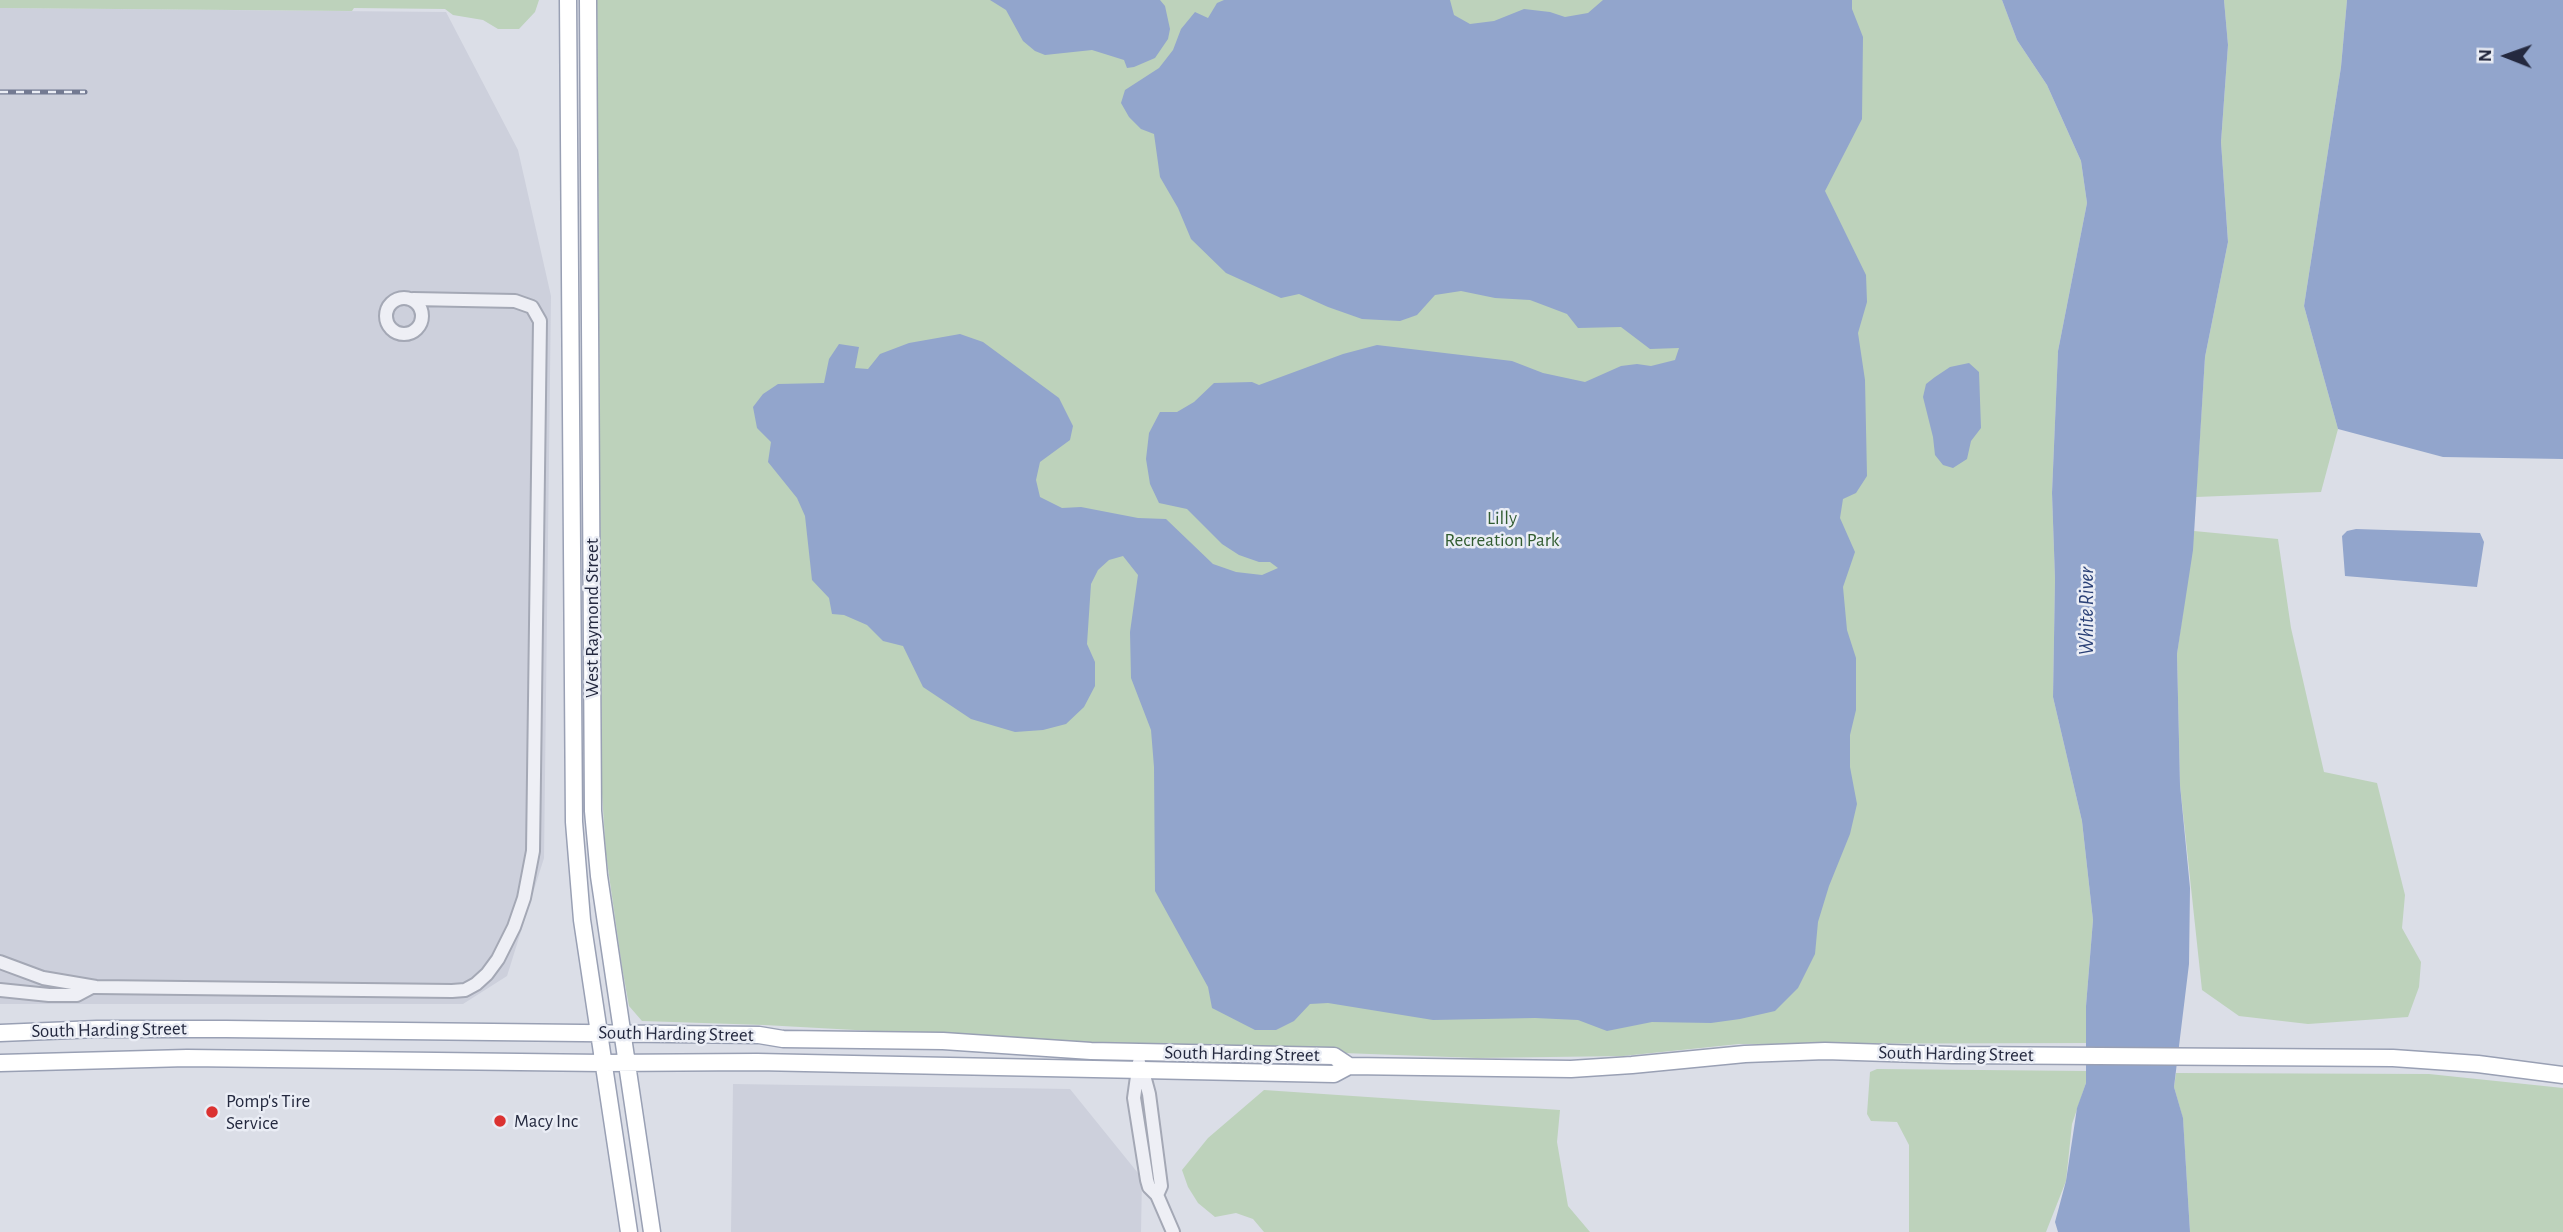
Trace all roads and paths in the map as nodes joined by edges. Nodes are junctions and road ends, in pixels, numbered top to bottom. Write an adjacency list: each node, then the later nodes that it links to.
1 (568, 0): 7 (main road, West Raymond Street)
2 (588, 0): 6 (main road, West Raymond Street)
3 (413, 299): 4 (street); 5 (street); 5 (street)
4 (440, 300): 5 (street); 9 (street)
5 (422, 311)
6 (590, 342): 7 (main road); 15 (main road, West Raymond Street)
7 (570, 343): 14 (main road, West Raymond Street)
8 (0, 962): 9 (street)
9 (92, 987): 10 (street)
10 (0, 990)
11 (97, 1029): 12 (main road, South Harding Street); 13 (main road, South Harding Street); 18 (main road)
12 (268, 1029): 14 (main road, South Harding Street); 19 (main road)
13 (0, 1033)
14 (599, 1033): 15 (main road, South Harding Street); 21 (main road, West Raymond Street)
15 (622, 1034): 16 (main road, South Harding Street); 22 (main road, West Raymond Street)
16 (841, 1040): 17 (main road, South Harding Street); 23 (main road)
17 (1139, 1052): 24 (main road, South Harding Street); 25 (street)
18 (99, 1059): 19 (main road, South Harding Street); 20 (main road, South Harding Street)
19 (269, 1059): 21 (main road, South Harding Street)
20 (0, 1063)
21 (603, 1063): 22 (main road, South Harding Street); 27 (main road, West Raymond Street)
22 (627, 1063): 23 (main road, South Harding Street); 28 (main road, West Raymond Street)
23 (838, 1064): 25 (main road, South Harding Street)
24 (1349, 1066): 25 (main road, South Harding Street); 26 (main road, South Harding Street)
25 (1139, 1070): 29 (street)
26 (2563, 1074)
27 (629, 1232)
28 (652, 1232)
29 (1173, 1232)

